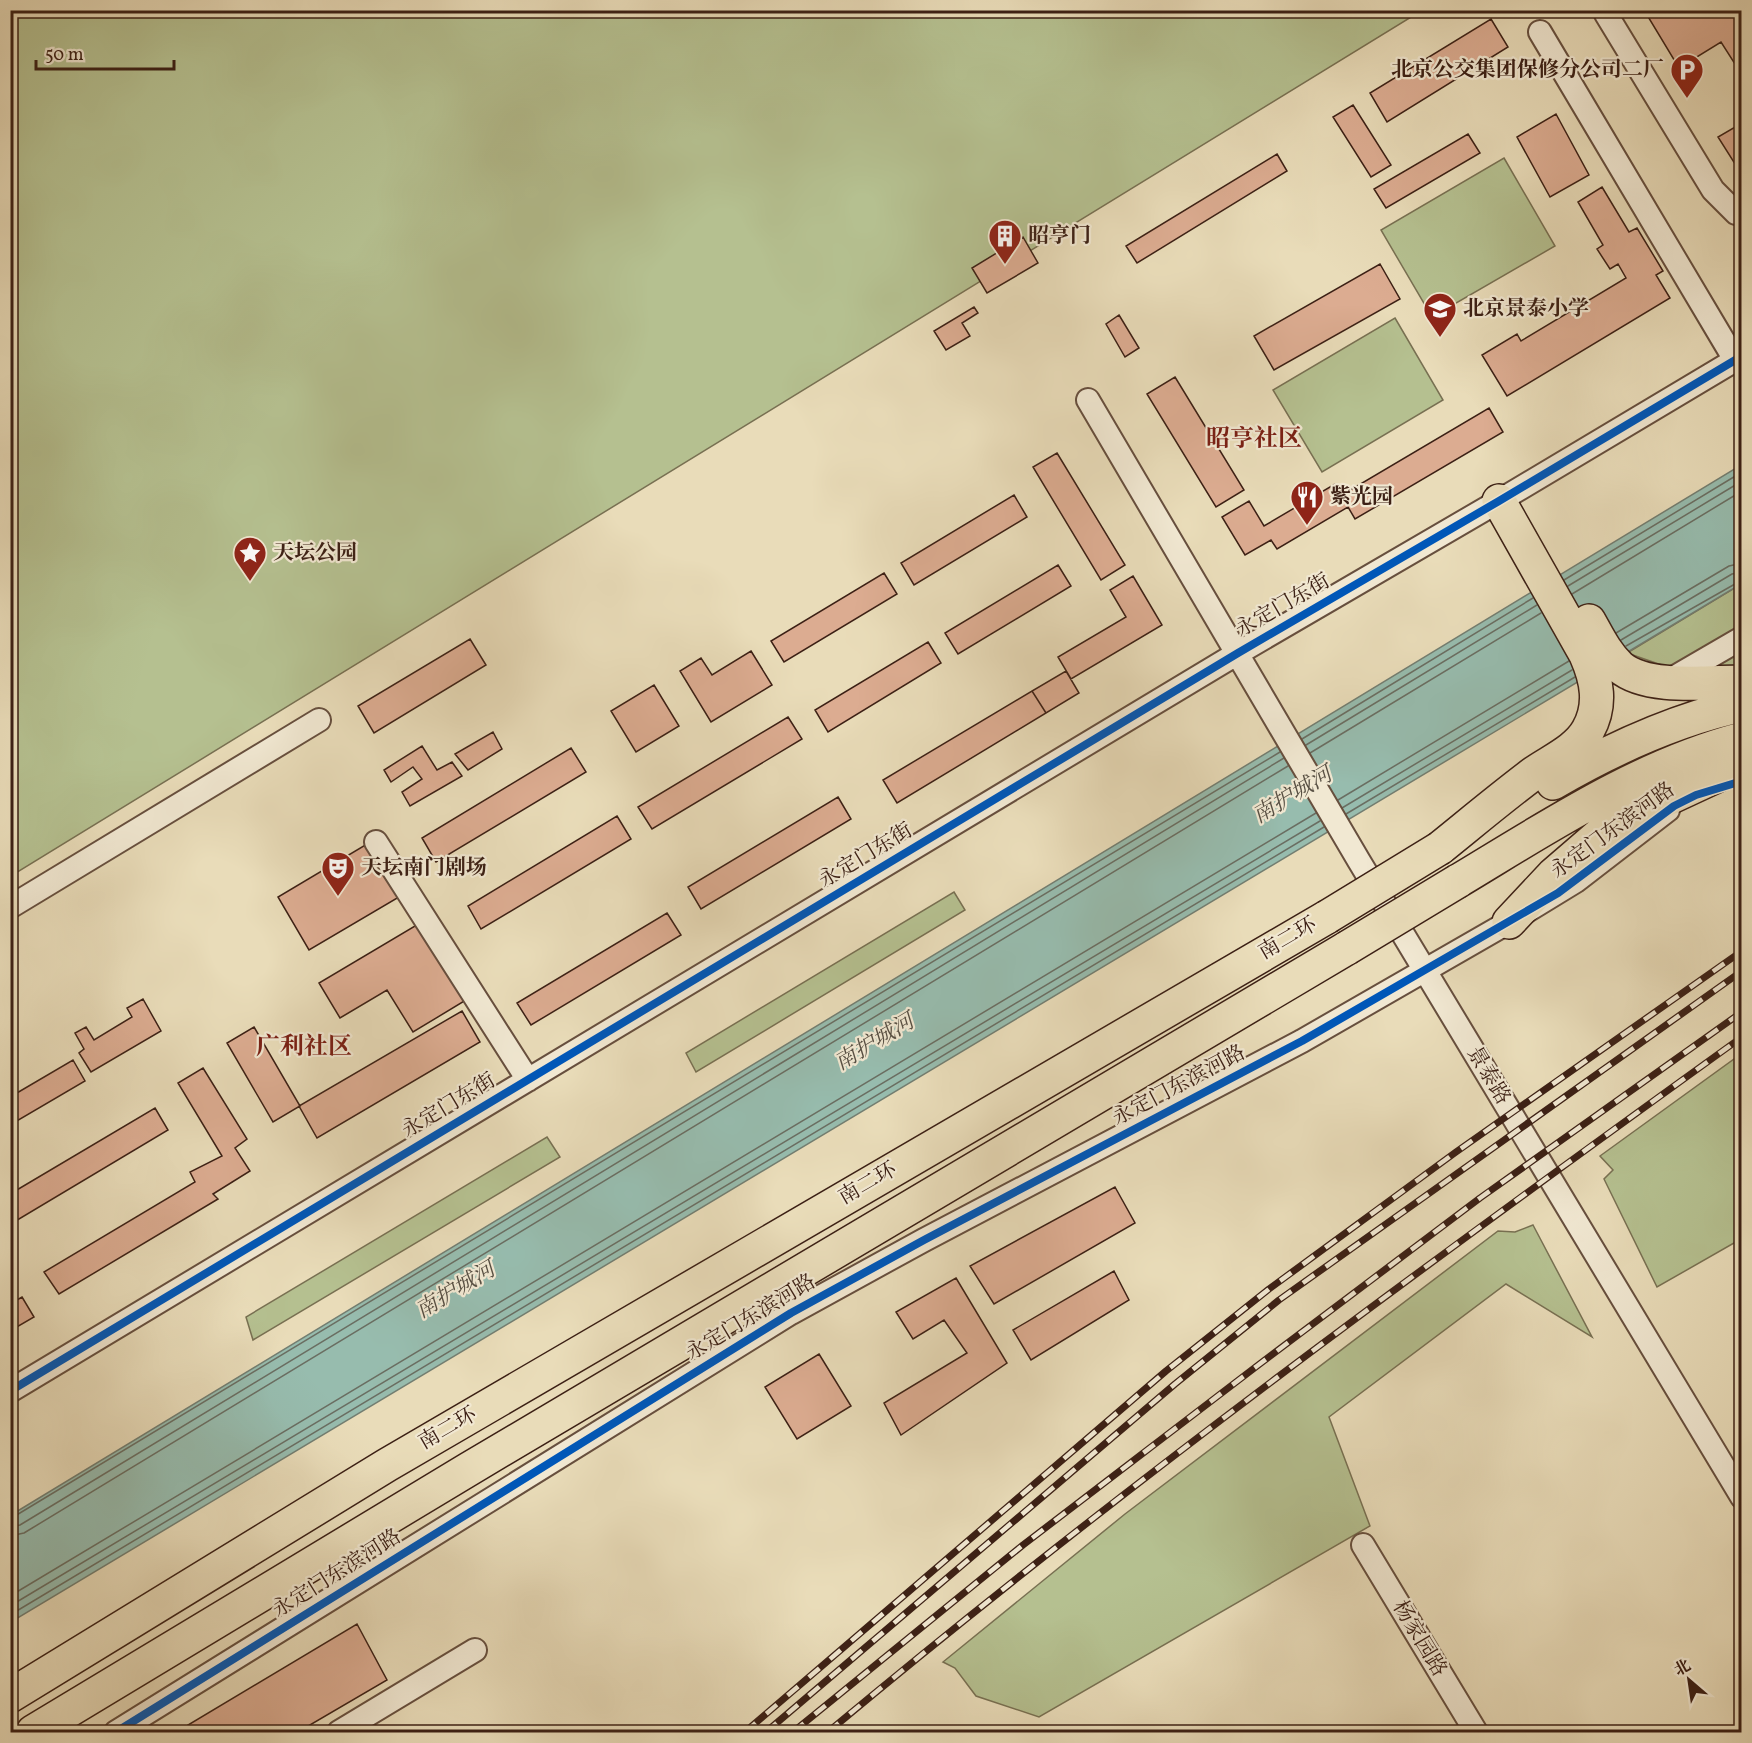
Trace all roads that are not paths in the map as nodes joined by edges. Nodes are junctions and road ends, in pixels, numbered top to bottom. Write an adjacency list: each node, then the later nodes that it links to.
1 (1612, 10): 3 (street)
2 (1540, 32): 4 (street)
3 (1742, 213)
4 (1738, 358): 6 (street, 永定门东街)
5 (1088, 400): 9 (street, 景泰路)
6 (1508, 496): 7 (highway); 9 (street, 永定门东街)
7 (1536, 547): 10 (highway); 18 (highway)
8 (1742, 638): 10 (street)
9 (1238, 653): 21 (street, 景泰路); 22 (street, 永定门东街)
10 (1654, 680): 11 (highway)
11 (1742, 682)
12 (1742, 705): 18 (highway, 南二环)
13 (319, 720): 19 (street)
14 (1742, 739): 28 (highway, 南二环, bridge)
15 (1742, 764): 20 (highway)
16 (1742, 781): 20 (street, 永定门东滨河路)
17 (376, 842): 22 (street)
18 (1440, 848): 27 (highway, 南二环, bridge)
19 (10, 907)
20 (1509, 922): 21 (street, 永定门东滨河路)
21 (1425, 971): 24 (street, 景泰路); 29 (street, 永定门东滨河路)
22 (528, 1080): 23 (street, 永定门东街)
23 (10, 1390)
24 (1742, 1497)
25 (1363, 1545): 31 (street, 杨家园路)
26 (475, 1650): 30 (street)
27 (10, 1696)
28 (33, 1732)
29 (116, 1732)
30 (339, 1732)
31 (1476, 1732)

